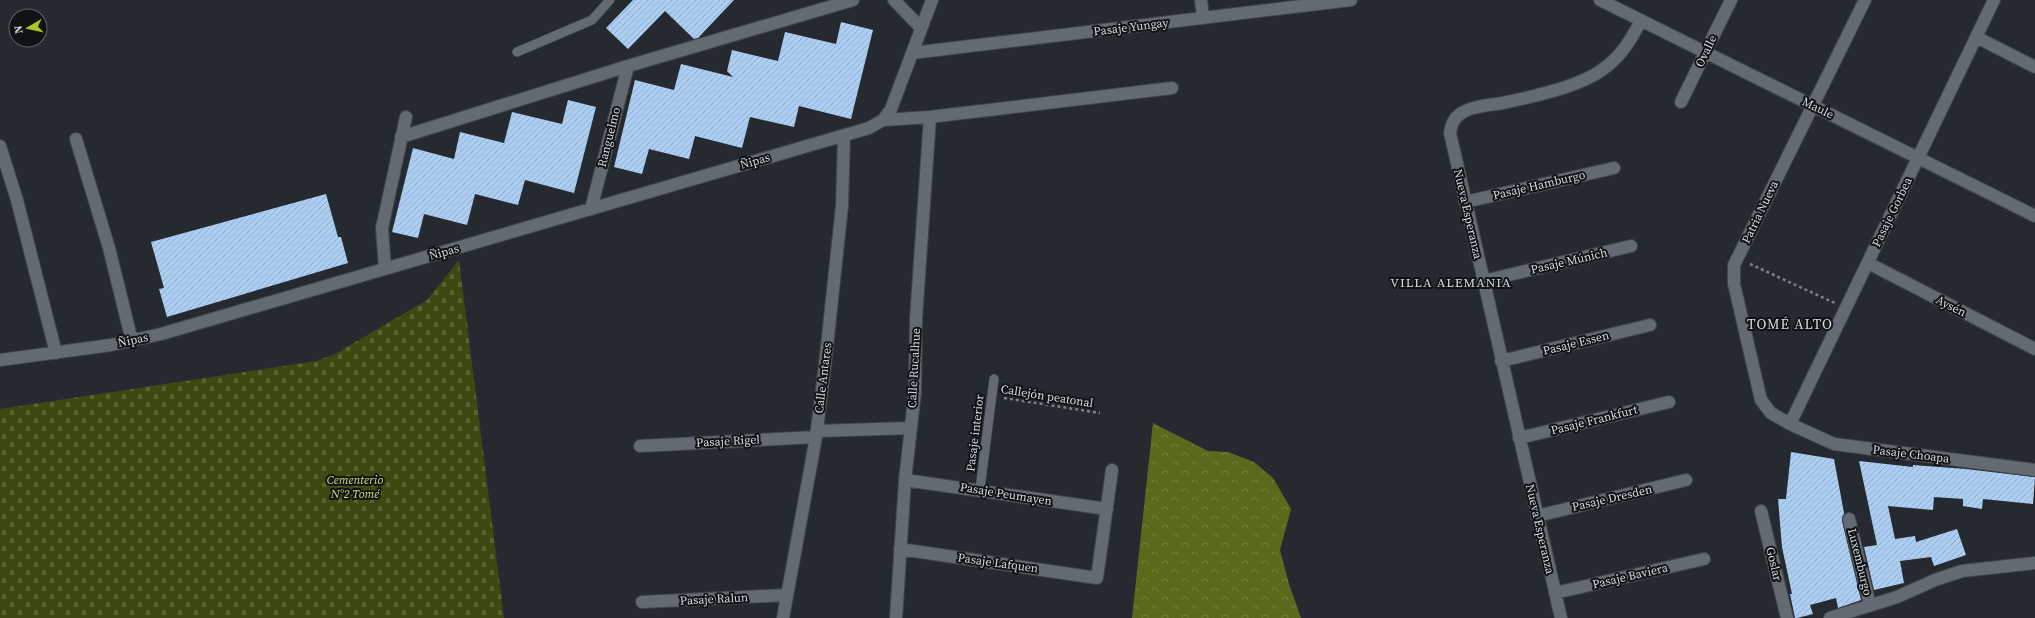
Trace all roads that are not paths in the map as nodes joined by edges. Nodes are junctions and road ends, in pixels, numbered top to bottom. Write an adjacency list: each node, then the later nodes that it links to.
1 (610, 0): 15 (lane)
2 (853, 0): 18 (street)
3 (894, 0): 13 (street)
4 (932, 0): 13 (street)
5 (1201, 0): 11 (street)
6 (1351, 0): 11 (street, Pasaje Yungay)
7 (1600, 0): 12 (street, Maule)
8 (1730, 0): 16 (street, Ovalle)
9 (1865, 0): 22 (street, Patria Nueva)
10 (1994, 0): 14 (street, Pasaje Gorbea)
11 (1204, 18): 17 (street, Pasaje Yungay)
12 (1641, 20): 16 (street, Maule); 32 (street, Nueva Esperanza)
13 (921, 28): 17 (street)
14 (1976, 37): 19 (street); 30 (street, Pasaje Gorbea)
15 (517, 52)
16 (1705, 52): 21 (street, Ovalle); 22 (street, Maule)
17 (912, 53): 25 (street)
18 (628, 66): 27 (street); 33 (street, Ranguelmo)
19 (2035, 67)
20 (1172, 88): 24 (street)
21 (1681, 102)
22 (1813, 105): 30 (street, Maule); 47 (street, Patria Nueva)
23 (406, 117): 27 (street)
24 (930, 117): 25 (street); 48 (street, Calle Rucalhue)
25 (883, 120): 26 (street, Ñipas)
26 (844, 136): 33 (street, Ñipas); 49 (street, Calle Antares)
27 (401, 137): 37 (street)
28 (76, 139): 40 (street)
29 (0, 146): 42 (street)
30 (1918, 158): 34 (street, Maule); 36 (street, Pasaje Gorbea)
31 (1614, 168): 32 (street, Pasaje Hamburgo)
32 (1465, 202): 38 (street, Nueva Esperanza)
33 (591, 209): 37 (street, Ñipas)
34 (2035, 216)
35 (1631, 246): 38 (street, Pasaje Múnich)
36 (1868, 263): 41 (street, Aysén); 47 (street, Pasaje Gorbea)
37 (385, 269): 40 (street, Ñipas)
38 (1483, 281): 44 (street, Nueva Esperanza)
39 (1650, 325): 44 (street, Pasaje Essen)
40 (132, 341): 42 (street, Ñipas)
41 (2035, 349)
42 (56, 352): 43 (street, Ñipas)
43 (0, 360)
44 (1502, 361): 50 (street, Nueva Esperanza)
45 (994, 379): 56 (lane, Pasaje interior)
46 (1668, 402): 50 (street, Pasaje Frankfurt)
47 (1790, 424): 53 (street, Pasaje Choapa)
48 (910, 428): 49 (street); 54 (street, Calle Rucalhue)
49 (817, 434): 51 (street, Pasaje Rigel); 65 (street, Calle Antares)
50 (1519, 438): 59 (street, Nueva Esperanza)
51 (640, 446)
52 (1112, 470): 57 (street)
53 (2035, 470)
54 (905, 480): 56 (street, Pasaje Peumayen); 61 (street, Calle Rucalhue)
55 (1686, 480): 59 (street, Pasaje Dresden)
56 (980, 489): 57 (street, Pasaje Peumayen)
57 (1106, 509): 61 (street, Pasaje Lafquen)
58 (1761, 511): 71 (street, Goslar)
59 (1537, 516): 64 (street, Nueva Esperanza)
60 (1849, 519): 67 (street, Luxemburgo)
61 (900, 549): 69 (street, Calle Rucalhue)
62 (1704, 559): 64 (street, Pasaje Baviera)
63 (2035, 563): 67 (street)
64 (1555, 593): 70 (street, Nueva Esperanza)
65 (787, 595): 66 (street, Pasaje Ralun); 68 (street, Calle Antares)
66 (642, 602)
67 (1870, 605): 72 (street)
68 (783, 618)
69 (896, 618)
70 (1561, 618)
71 (1787, 618)
72 (1830, 618)

